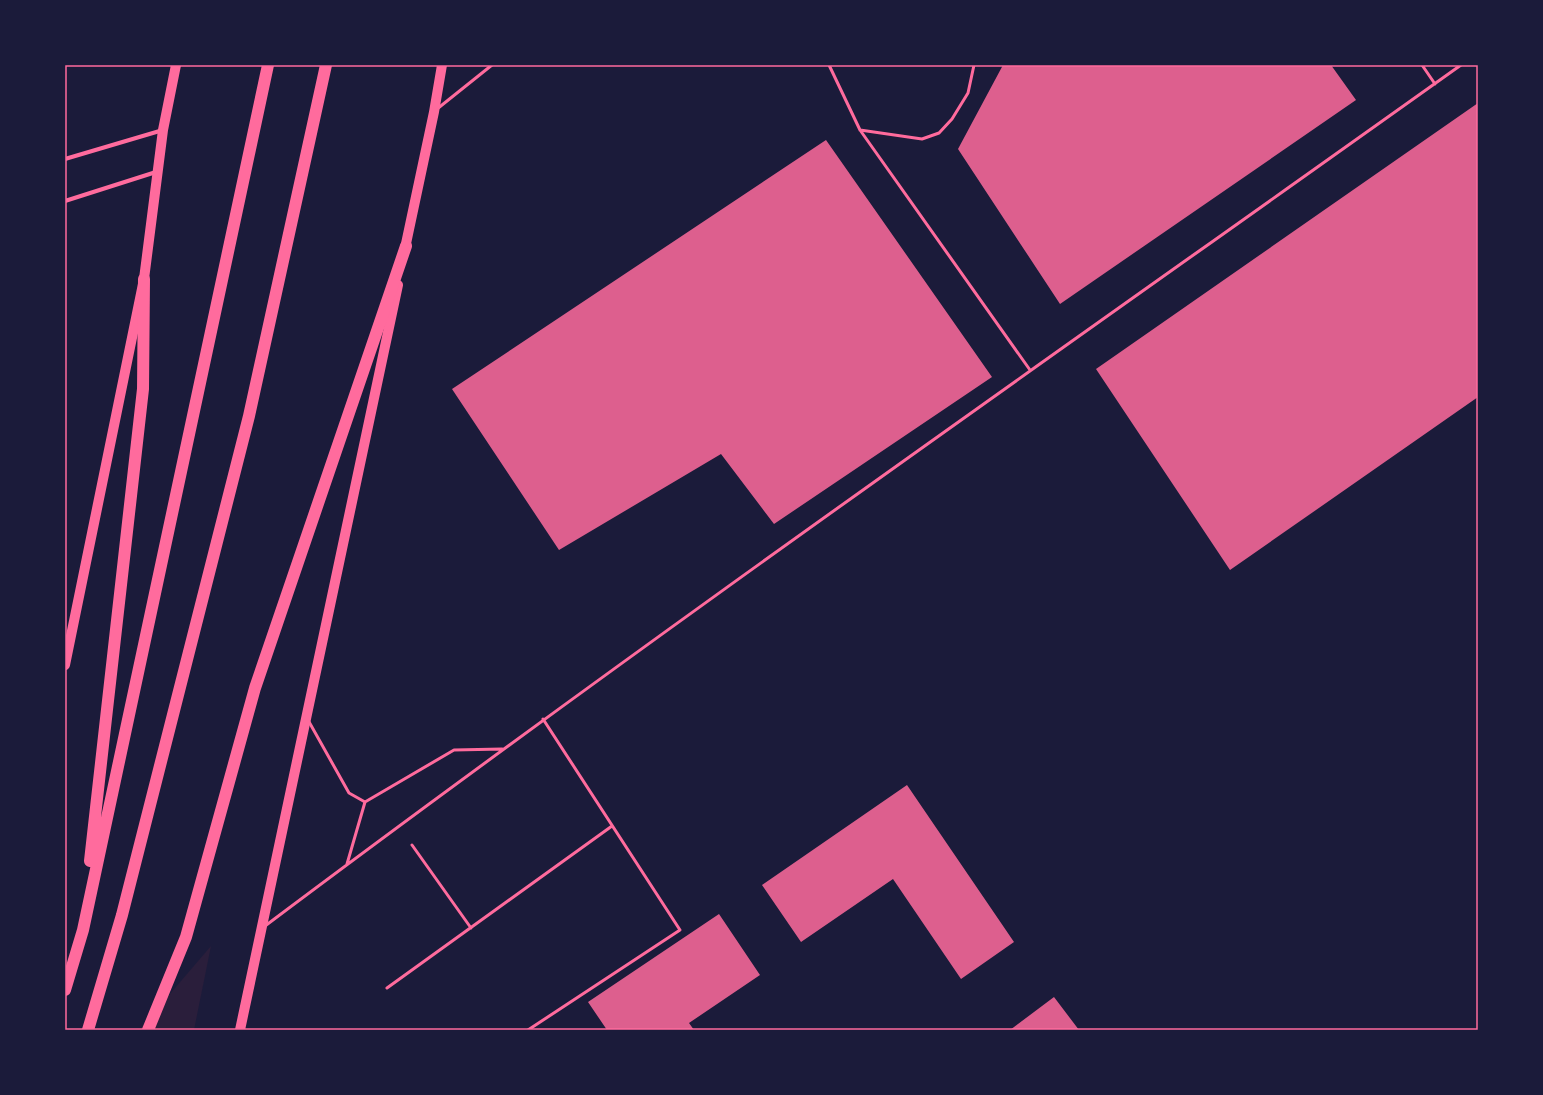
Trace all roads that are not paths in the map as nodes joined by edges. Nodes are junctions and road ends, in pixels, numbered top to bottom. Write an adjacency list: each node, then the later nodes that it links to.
1 (176, 65): 12 (main road)
2 (268, 65): 30 (highway)
3 (326, 65): 33 (highway)
4 (442, 65): 11 (main road)
5 (492, 65): 11 (lane)
6 (829, 65): 13 (lane)
7 (974, 65): 13 (lane)
8 (1422, 65): 10 (lane)
9 (1462, 65): 10 (lane)
10 (1435, 84): 19 (lane)
11 (434, 112): 17 (main road)
12 (163, 130): 14 (street); 15 (main road)
13 (860, 130): 19 (lane)
14 (65, 159)
15 (158, 172): 16 (street); 18 (main road)
16 (65, 201)
17 (406, 246): 21 (main road); 34 (highway)
18 (144, 279): 20 (main road); 30 (highway)
19 (1030, 370): 22 (lane)
20 (65, 665)
21 (306, 716): 24 (lane); 28 (main road)
22 (543, 719): 23 (lane); 25 (lane)
23 (502, 750): 24 (lane); 27 (lane)
24 (365, 802): 27 (lane)
25 (612, 826): 29 (lane); 36 (lane)
26 (412, 846): 29 (lane)
27 (347, 864): 28 (lane)
28 (262, 928): 35 (main road)
29 (471, 928): 31 (lane)
30 (83, 930): 32 (highway)
31 (387, 988)
32 (65, 990)
33 (88, 1030)
34 (148, 1030)
35 (240, 1030)
36 (528, 1030)

